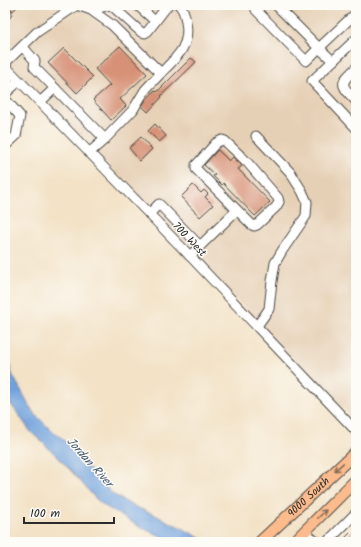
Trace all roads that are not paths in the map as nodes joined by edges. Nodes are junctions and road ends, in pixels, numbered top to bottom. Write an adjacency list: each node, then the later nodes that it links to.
1 (111, 5): 7 (street); 9 (street)
2 (137, 5): 9 (street)
3 (168, 5): 9 (street)
4 (179, 5): 16 (street)
5 (276, 5): 12 (street)
6 (256, 7): 12 (street)
7 (88, 8): 11 (street); 16 (street)
8 (356, 13): 12 (street)
9 (156, 21)
10 (356, 39): 13 (street)
11 (22, 47): 14 (street); 18 (street)
12 (319, 48): 13 (street)
13 (332, 61): 23 (street)
14 (5, 65): 17 (street, 700 West)
15 (356, 68): 21 (street)
16 (161, 74): 25 (street)
17 (19, 81): 19 (street); 22 (street, 700 West)
18 (55, 88): 22 (street); 25 (street)
19 (5, 94)
20 (5, 99): 26 (street)
21 (356, 101)
22 (40, 102): 27 (street, 700 West)
23 (356, 128)
24 (256, 136): 32 (street)
25 (105, 139): 27 (street)
26 (5, 146)
27 (89, 153): 29 (street, 700 West)
28 (237, 210): 28 (street); 30 (street)
29 (149, 214): 30 (street); 31 (street, 700 West)
30 (200, 246): 31 (street)
31 (190, 256): 32 (street, 700 West)
32 (256, 326): 33 (street, 700 West)
33 (356, 431)
34 (356, 452): 38 (main road, 9000 South, one-way to 38)
35 (356, 480): 37 (main road, 9000 South, one-way to 35)
36 (354, 519): 41 (street)
37 (304, 532): 39 (main road, 9000 South); 40 (street)
38 (260, 542)
39 (294, 542)
40 (317, 542)
41 (327, 542)

